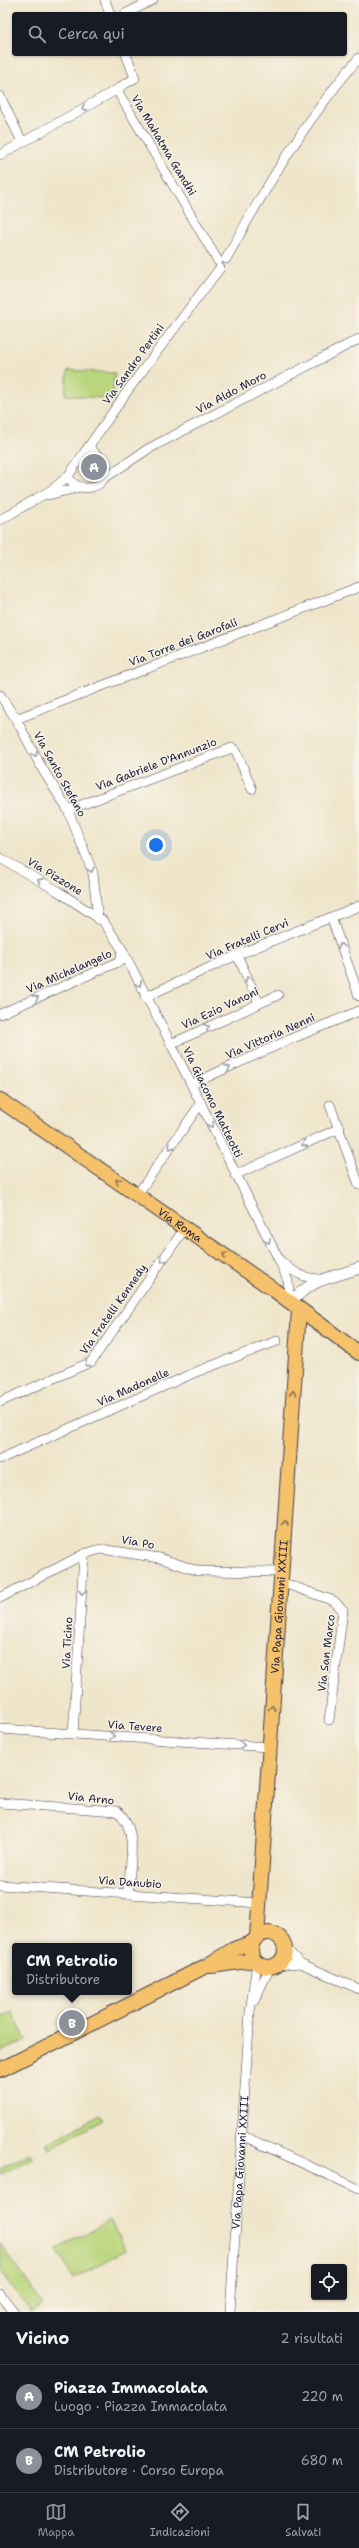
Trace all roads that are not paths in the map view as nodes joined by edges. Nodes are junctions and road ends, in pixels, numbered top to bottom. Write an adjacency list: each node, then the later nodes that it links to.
1 (104, 0): 3 (street)
2 (153, 0): 4 (street)
3 (109, 12)
4 (129, 12)
5 (127, 56): 7 (street, Via Mahatma Gandhi)
6 (359, 58): 11 (street, Via Sandro Pertini)
7 (118, 89): 9 (street, one-way to 9); 11 (street, Via Mahatma Gandhi)
8 (0, 96): 9 (street)
9 (22, 142): 10 (street)
10 (0, 155)
11 (220, 259): 13 (street, Via Sandro Pertini)
12 (359, 339): 15 (street, Via Aldo Moro)
13 (89, 451): 14 (street); 16 (street, Via Sandro Pertini)
14 (106, 469): 15 (street); 17 (street)
15 (116, 471): 17 (street, Via Aldo Moro)
16 (68, 476): 18 (street); 19 (street)
17 (103, 479): 18 (street)
18 (77, 488): 19 (street)
19 (41, 497): 20 (street)
20 (0, 520)
21 (359, 587): 23 (street, Via Torre dei Garofali)
22 (0, 695): 23 (street, Via Santo Stefano)
23 (16, 719): 25 (street, Via Santo Stefano, one-way to 25)
24 (252, 789): 25 (street, Via Gabriele D'Annunzio)
25 (68, 810): 28 (street, Via Santo Stefano, one-way to 28)
26 (0, 858): 28 (street, Via Pizzone, one-way to 26)
27 (359, 906): 29 (street, Via Fratelli Cervi)
28 (97, 916): 31 (street, Via Giacomo Matteotti)
29 (331, 917): 30 (street, Via Fratelli Cervi); 33 (street, one-way to 29)
30 (237, 956): 34 (street, Via Fratelli Cervi); 35 (street, one-way to 30)
31 (125, 959): 34 (street, Via Giacomo Matteotti, one-way to 34); 37 (street, Via Michelangelo, one-way to 31)
32 (278, 995): 35 (street, Via Ezio Vanoni)
33 (359, 996)
34 (146, 997): 38 (street, Via Giacomo Matteotti)
35 (259, 1003): 38 (street, Via Ezio Vanoni, one-way to 35)
36 (359, 1011): 39 (street, Via Vittoria Nenni, one-way to 36)
37 (0, 1014)
38 (171, 1044): 39 (street, Via Giacomo Matteotti)
39 (192, 1084): 41 (street, Via Giacomo Matteotti)
40 (0, 1100): 46 (main road, Via Roma, one-way to 40)
41 (201, 1103): 44 (street, Via Giacomo Matteotti, one-way to 44); 46 (street, one-way to 46)
42 (330, 1105): 43 (street)
43 (340, 1128): 44 (street, one-way to 44); 45 (street)
44 (235, 1175): 48 (street, Via Giacomo Matteotti, one-way to 48)
45 (359, 1184)
46 (137, 1195): 47 (main road, Via Roma)
47 (185, 1228): 52 (main road, Via Roma, one-way to 47); 56 (street, Via Fratelli Kennedy, one-way to 56)
48 (277, 1257): 50 (street, Via Giacomo Matteotti); 51 (street, Via Giacomo Matteotti)
49 (359, 1268): 50 (street)
50 (320, 1279): 53 (street)
51 (288, 1281): 52 (street); 53 (street, Via Giacomo Matteotti)
52 (274, 1290): 53 (main road, Via Roma)
53 (294, 1306): 55 (main road, Via Roma); 59 (main road, Via Papa Giovanni XXIII, one-way to 53)
54 (277, 1341): 57 (street, Via Madonelle)
55 (359, 1353)
56 (0, 1402)
57 (0, 1459)
58 (84, 1554): 59 (street, Via Po); 60 (street, Via Po); 63 (street, Via Ticino, one-way to 63)
59 (282, 1577): 61 (street, Via San Marco); 64 (main road, Via Papa Giovanni XXIII, one-way to 59)
60 (0, 1598)
61 (330, 1720)
62 (0, 1729): 63 (street, Via Tevere)
63 (74, 1734): 64 (street, Via Tevere, one-way to 64)
64 (269, 1747): 68 (main road, Via Papa Giovanni XXIII)
65 (0, 1803): 67 (street, Via Arno)
66 (0, 1885): 67 (street, Via Danubio)
67 (128, 1894): 68 (street, Via Danubio)
68 (259, 1903): 69 (main road); 70 (main road, Via Papa Giovanni XXIII)
69 (278, 1935): 70 (main road); 71 (main road)
70 (255, 1940): 73 (main road); 74 (main road)
71 (286, 1949): 72 (street); 73 (main road)
72 (300, 1963): 73 (street); 75 (street)
73 (264, 1964): 74 (main road); 76 (street, Via Papa Giovanni XXIII); 76 (street, Via Papa Giovanni XXIII)
74 (206, 1966): 77 (main road)
75 (359, 1989)
76 (250, 2012): 78 (street, Via Papa Giovanni XXIII)
77 (0, 2070)
78 (241, 2135): 79 (street); 82 (street, Via Papa Giovanni XXIII)
79 (359, 2189)
80 (0, 2294): 81 (street)
81 (14, 2312)
82 (230, 2312)

